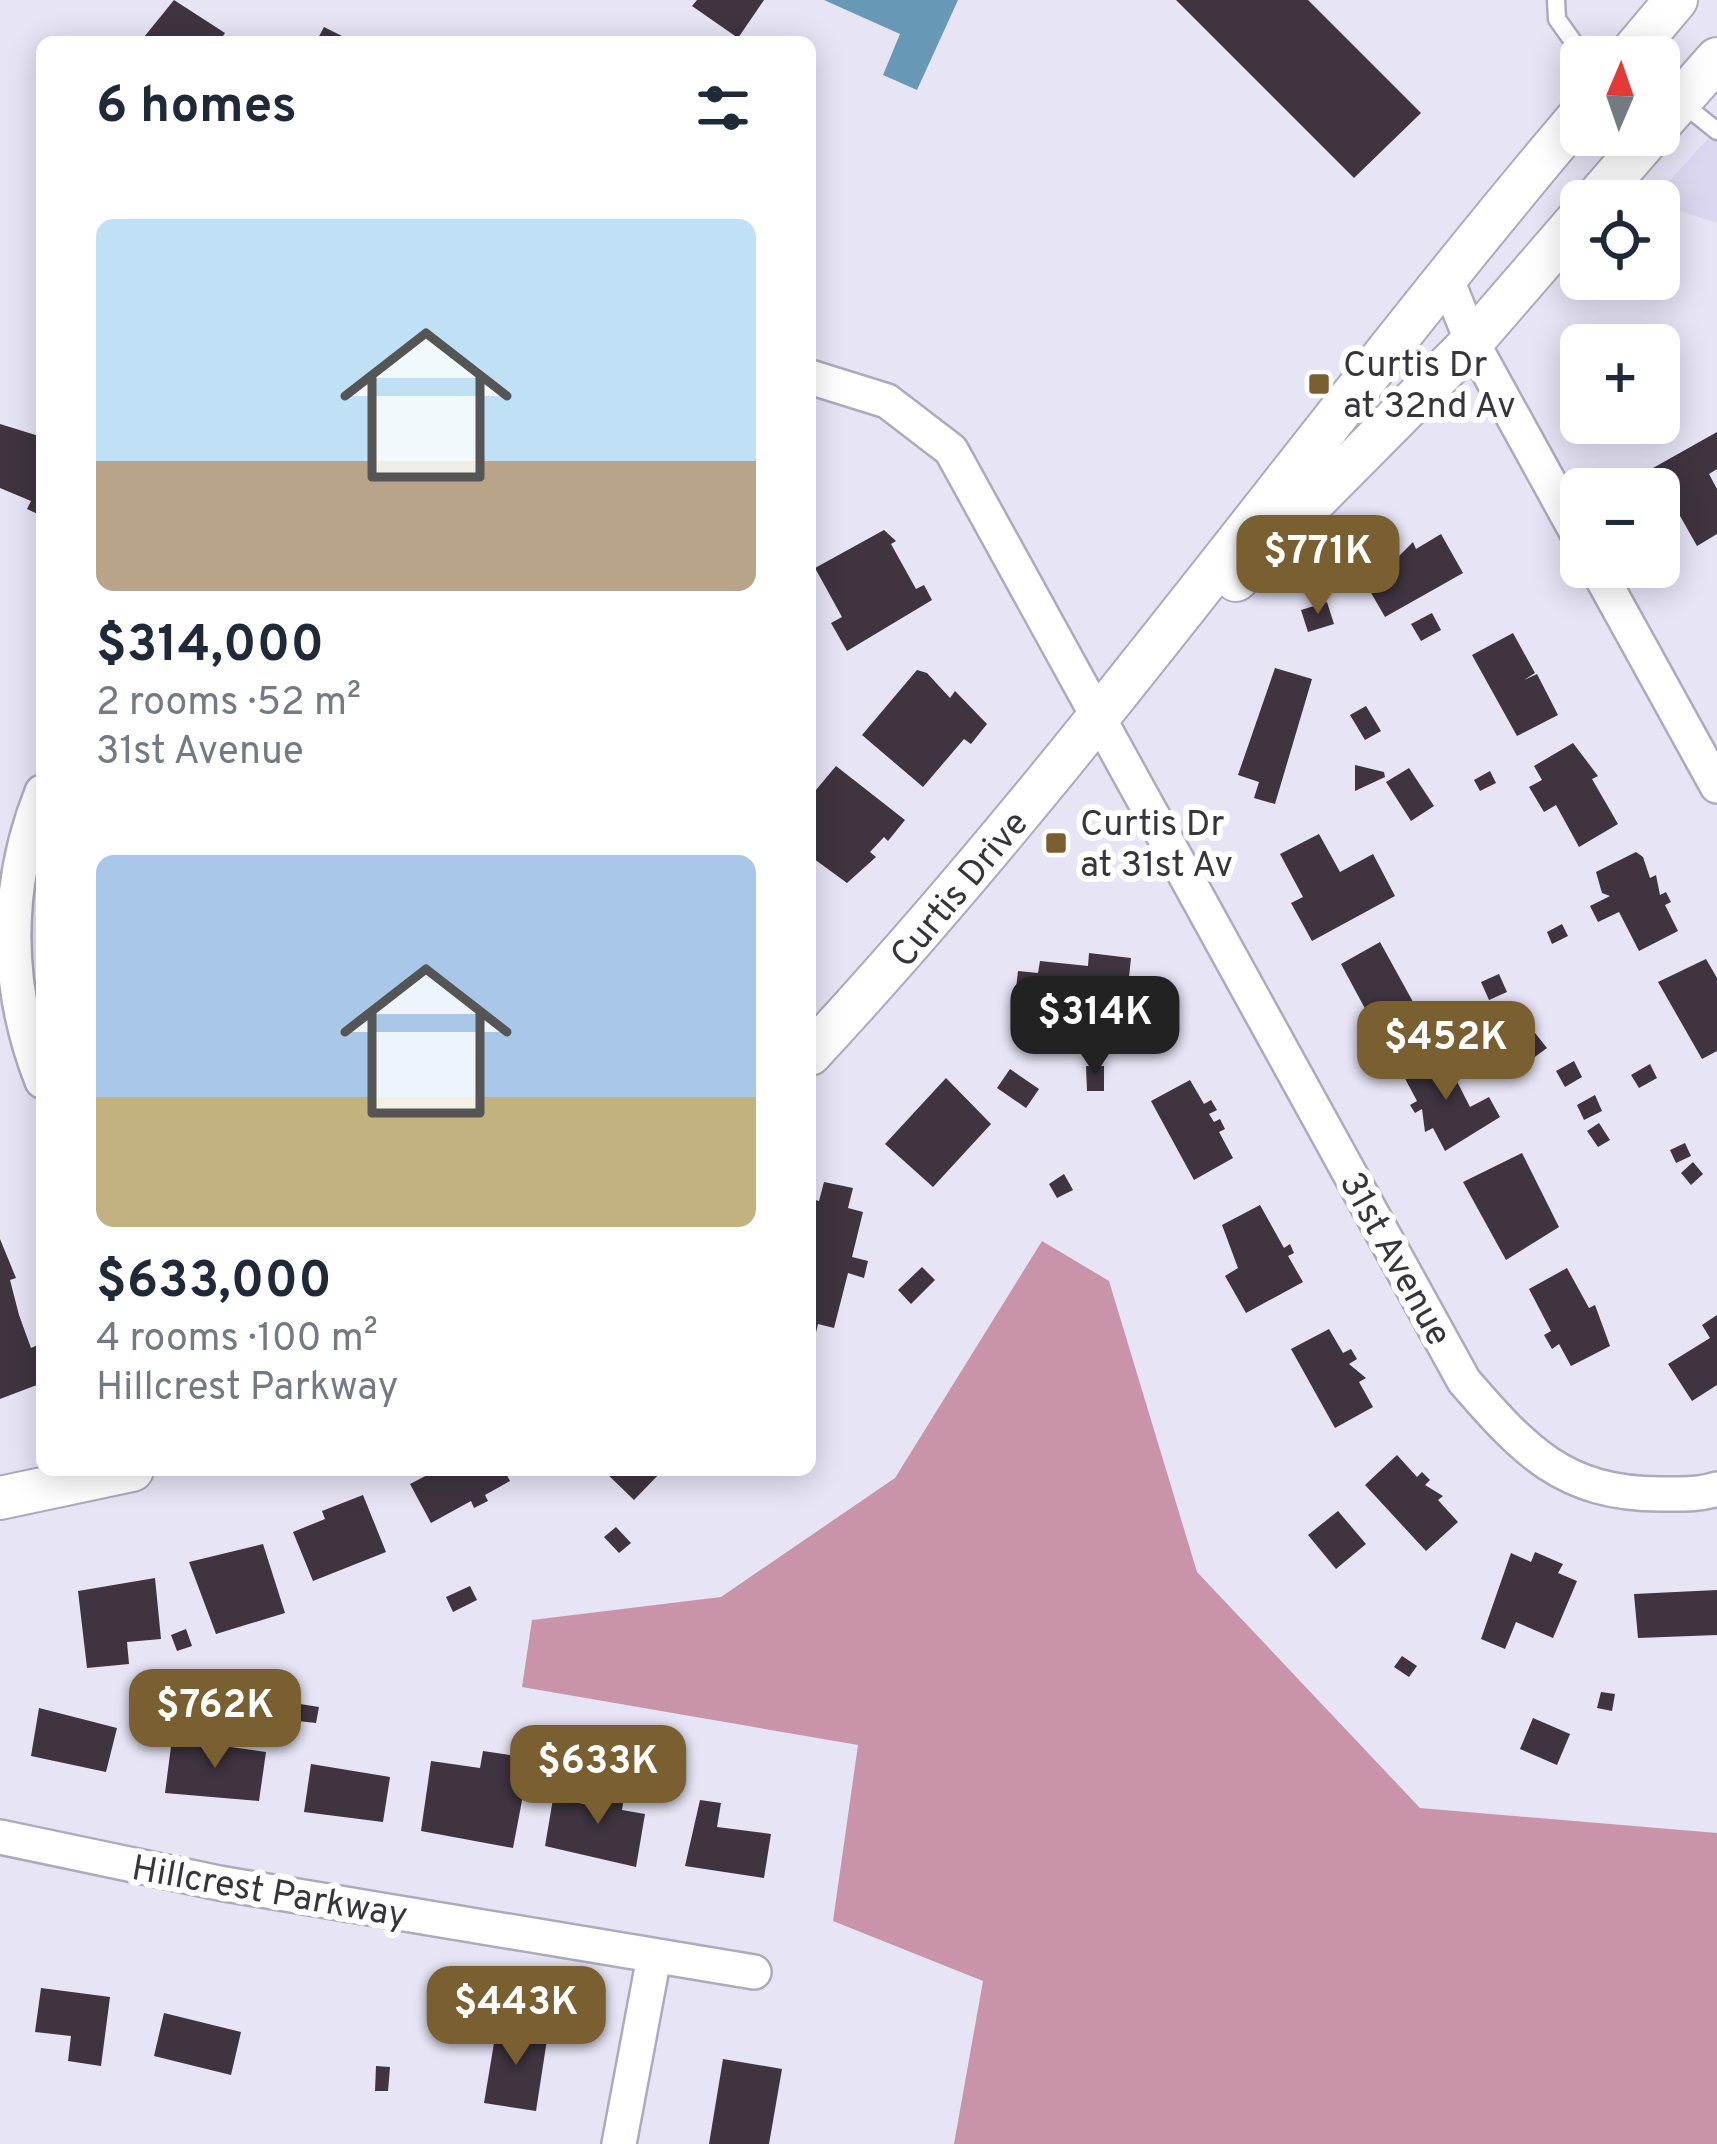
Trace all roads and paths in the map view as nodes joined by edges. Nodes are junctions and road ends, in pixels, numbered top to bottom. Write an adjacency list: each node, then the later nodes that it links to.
1 (1556, 0): 3 (lane)
2 (1676, 0): 4 (street)
3 (1569, 36)
4 (1646, 36)
5 (1717, 59): 6 (street)
6 (1680, 94)
7 (1680, 114): 8 (lane)
8 (1717, 131)
9 (1560, 139): 13 (street, Curtis Drive)
10 (1633, 156): 11 (street)
11 (1612, 180)
12 (1560, 240): 14 (street, Curtis Drive)
13 (1444, 275): 14 (street); 18 (street, Curtis Drive)
14 (1472, 342): 16 (street); 18 (street, Curtis Drive)
15 (816, 378): 18 (street, 31st Avenue)
16 (1560, 502)
17 (1608, 588): 19 (street)
18 (1100, 717): 22 (street, Curtis Drive); 25 (street, 31st Avenue)
19 (1717, 786)
20 (36, 815): 21 (street)
21 (7, 989): 23 (street)
22 (816, 1047)
23 (36, 1065)
24 (104, 1476): 26 (street)
25 (1717, 1489)
26 (0, 1498)
27 (0, 1838): 28 (street, Hillcrest Parkway)
28 (654, 1957): 29 (street, Hillcrest Parkway); 30 (street)
29 (754, 1972)
30 (619, 2144)

